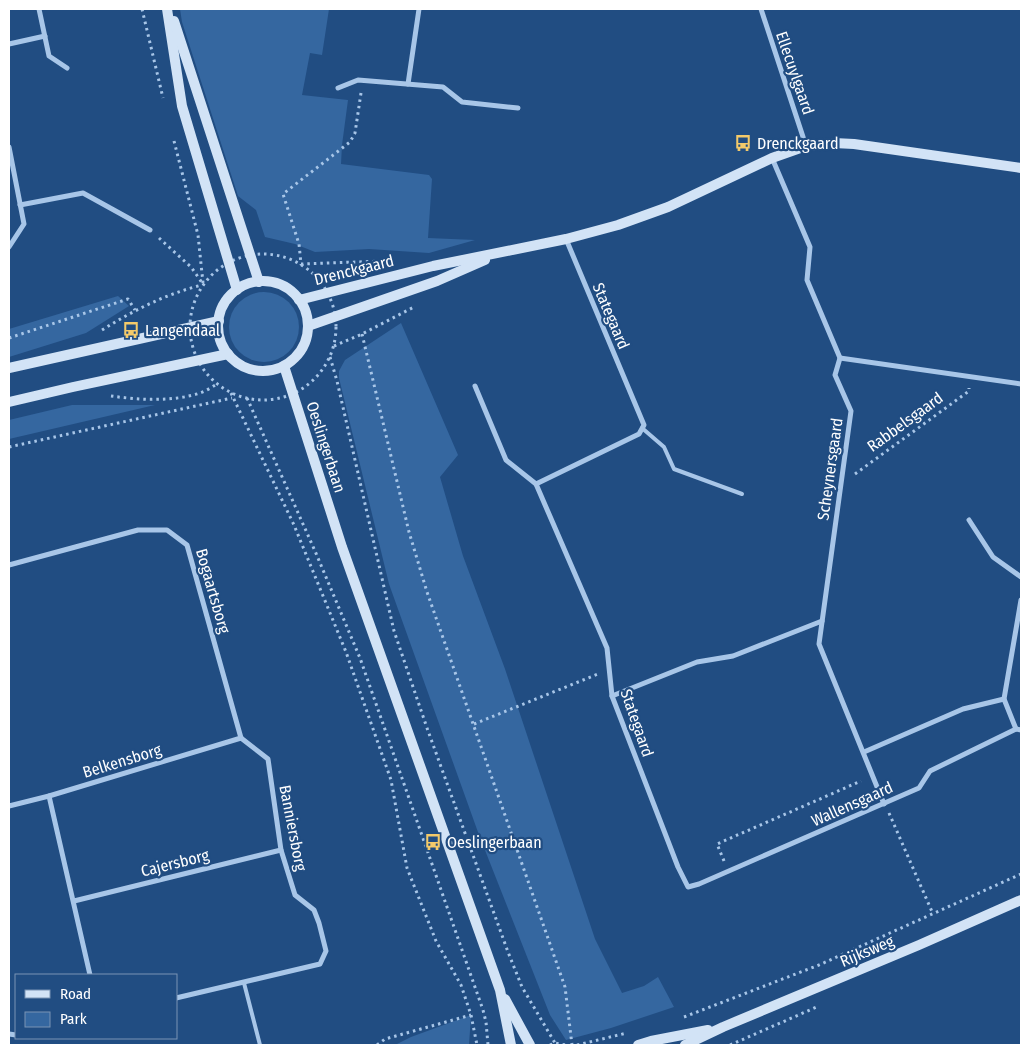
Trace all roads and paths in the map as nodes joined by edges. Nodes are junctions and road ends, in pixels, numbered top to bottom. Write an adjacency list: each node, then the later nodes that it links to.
1 (39, 9): 6 (street)
2 (142, 9): 12 (path)
3 (169, 9): 24 (street); 25 (street)
4 (419, 9): 10 (street)
5 (761, 9): 15 (street, Ellecuylgaard)
6 (45, 36): 7 (street); 8 (street)
7 (9, 44)
8 (67, 68)
9 (363, 80): 10 (street); 11 (street); 26 (path)
10 (408, 84): 13 (street)
11 (338, 88)
12 (165, 105)
13 (518, 108)
14 (172, 133): 28 (path)
15 (806, 146): 17 (street, Drenckgaard); 18 (street, Drenckgaard)
16 (9, 147): 19 (street)
17 (772, 158): 21 (street, Drenckgaard); 41 (street, Scheynersgaard)
18 (1021, 168)
19 (20, 205): 20 (street); 22 (street)
20 (150, 230): 28 (path)
21 (566, 239): 23 (street, Drenckgaard); 53 (street, Stategaard)
22 (9, 247)
23 (504, 252): 30 (street, Drenckgaard); 33 (street, Drenckgaard)
24 (250, 255): 25 (path); 26 (path); 27 (street)
25 (229, 262): 28 (path); 29 (street)
26 (301, 264): 30 (path)
27 (259, 282): 29 (street); 31 (street)
28 (203, 285): 32 (path)
29 (237, 290): 34 (street)
30 (327, 291): 31 (street, Drenckgaard); 33 (path)
31 (299, 300): 35 (street)
32 (135, 310): 37 (path); 38 (path)
33 (335, 316): 35 (street, Drenckgaard); 40 (path)
34 (219, 321): 39 (street); 43 (street)
35 (308, 326): 42 (street)
36 (362, 334): 66 (path)
37 (95, 335)
38 (9, 338)
39 (228, 354): 42 (street); 52 (street)
40 (330, 357): 48 (path); 89 (path)
41 (840, 358): 44 (street, Rabbelsgaard); 55 (street, Scheynersgaard)
42 (284, 366): 48 (street, Oeslingerbaan)
43 (9, 368)
44 (971, 378): 45 (street, Rabbelsgaard); 55 (path, Rabbelsgaard)
45 (1021, 384)
46 (475, 386): 56 (street, Stategaard)
47 (231, 393): 49 (path); 50 (path); 51 (path)
48 (293, 394): 51 (path); 83 (street, Oeslingerbaan)
49 (110, 396)
50 (232, 398): 54 (path); 85 (path)
51 (247, 398): 93 (path)
52 (9, 402)
53 (642, 428): 56 (street); 57 (lane)
54 (9, 447)
55 (842, 472): 62 (street, Scheynersgaard)
56 (536, 484): 63 (street, Stategaard)
57 (742, 494)
58 (969, 520): 60 (street)
59 (9, 565): 68 (street, Bogaartsborg)
60 (1021, 577)
61 (1021, 600): 65 (street)
62 (822, 621): 64 (street); 69 (street, Scheynersgaard)
63 (610, 669): 64 (street, Stategaard); 66 (path)
64 (612, 696): 77 (street, Stategaard)
65 (1004, 698): 67 (street, Wallensgaard); 69 (street)
66 (474, 724): 98 (path)
67 (1019, 730): 72 (street, Wallensgaard)
68 (241, 738): 71 (street, Belkensborg); 74 (street, Banniersborg)
69 (864, 752): 70 (street, Scheynersgaard)
70 (873, 776): 72 (street, Scheynersgaard); 75 (path)
71 (49, 796): 73 (street, Belkensborg); 79 (street)
72 (884, 804): 75 (street, Wallensgaard); 80 (path)
73 (9, 806)
74 (282, 850): 79 (street, Cajersborg); 82 (street, Banniersborg)
75 (728, 872): 77 (street, Wallensgaard)
76 (1021, 874): 80 (path)
77 (688, 887)
78 (1021, 900): 87 (street, Rijksweg)
79 (74, 901): 81 (street)
80 (933, 914): 86 (path)
81 (90, 974)
82 (244, 983): 84 (street, Banniersborg); 90 (lane)
83 (500, 990): 94 (street, Oeslingerbaan); 95 (street, Oeslingerbaan)
84 (178, 998)
85 (471, 1015): 91 (path); 92 (path)
86 (680, 1019)
87 (723, 1027): 100 (street, Rijksweg); 101 (street, Rijksweg)
88 (634, 1031): 99 (path)
89 (555, 1043): 96 (path); 97 (path)
90 (260, 1045)
91 (377, 1045)
92 (477, 1045)
93 (488, 1045)
94 (511, 1045)
95 (530, 1045)
96 (550, 1045)
97 (566, 1045)
98 (572, 1045)
99 (578, 1045)
100 (638, 1045)
101 (685, 1045)

